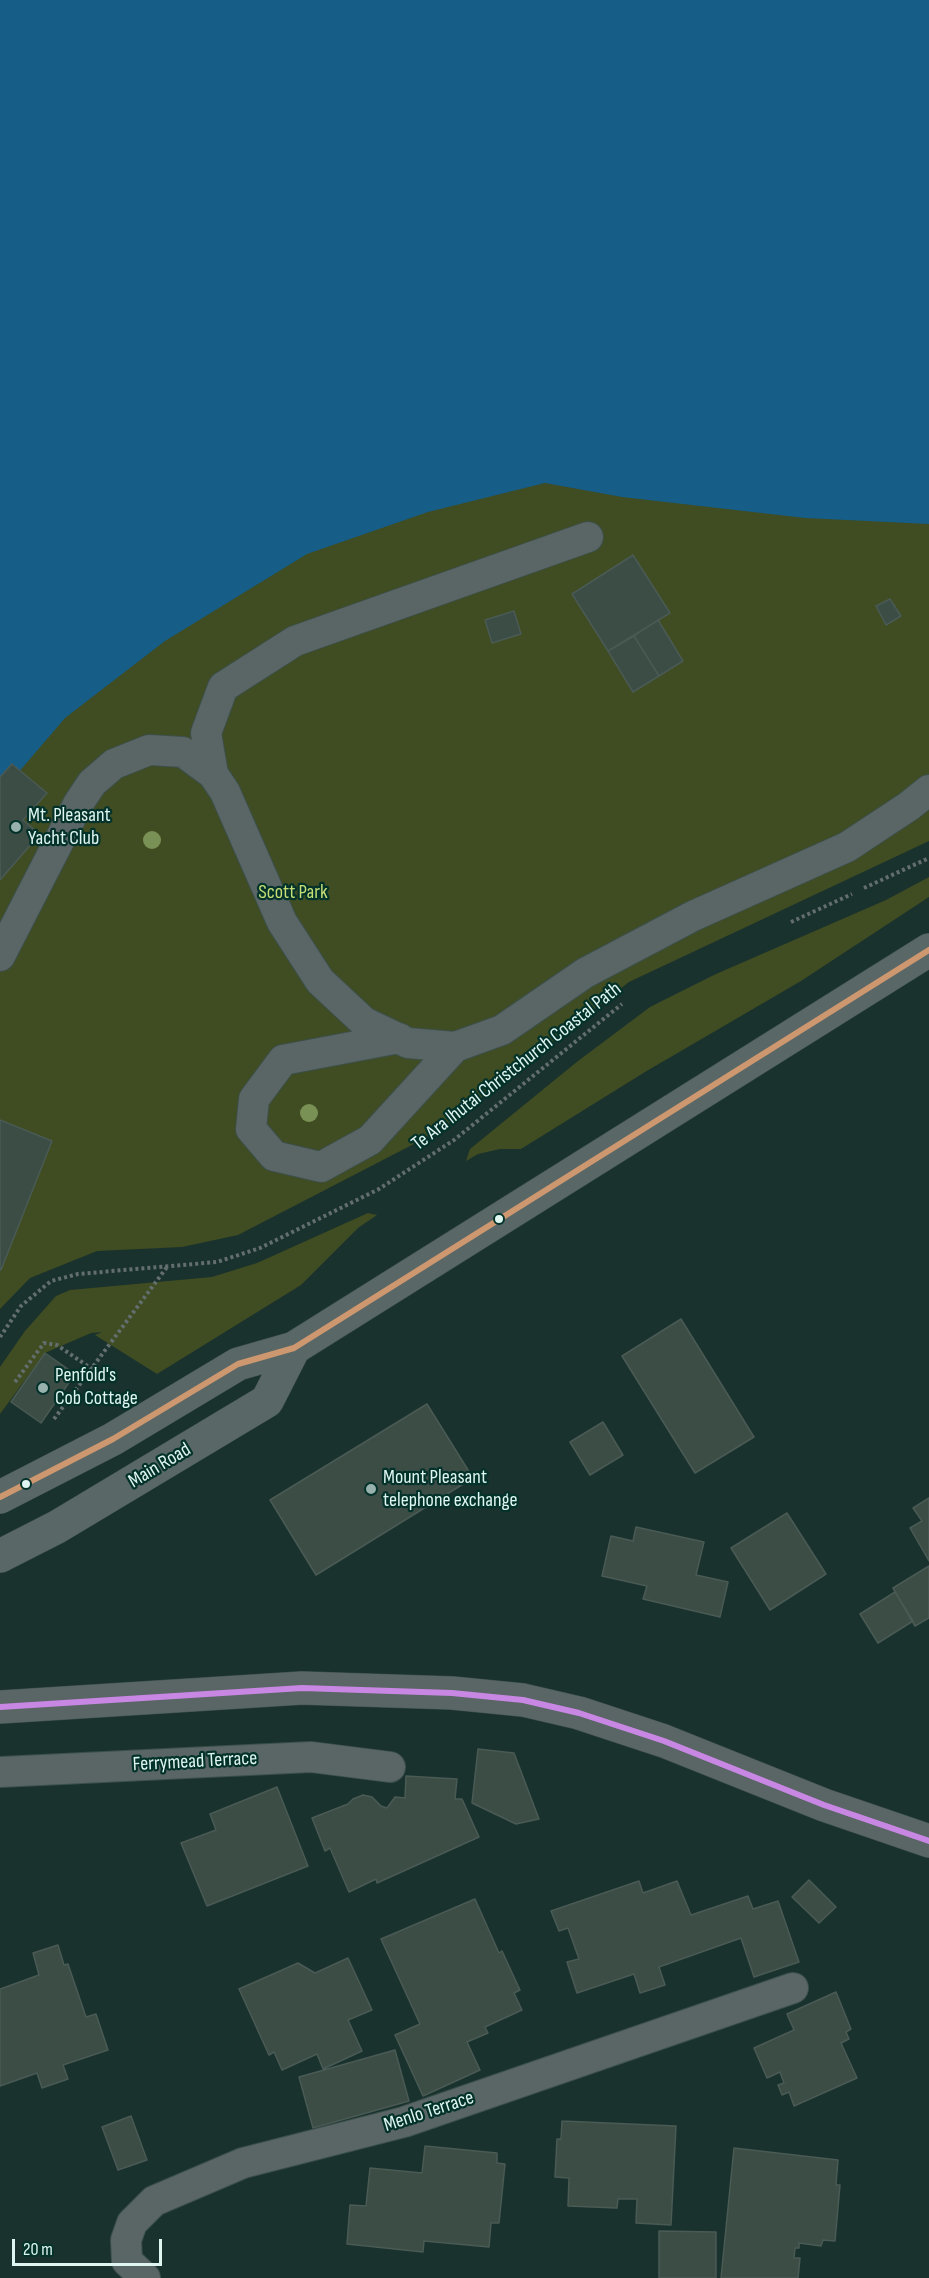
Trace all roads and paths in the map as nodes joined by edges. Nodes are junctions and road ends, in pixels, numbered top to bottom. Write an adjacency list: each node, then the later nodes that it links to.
1 (588, 537): 2 (lane)
2 (213, 774): 7 (lane); 9 (lane)
3 (929, 790): 10 (lane)
4 (929, 858): 5 (path)
5 (787, 923)
6 (929, 950): 13 (main road)
7 (0, 956)
8 (624, 1003): 11 (path, Te Ara Ihutai Christchurch Coastal Path)
9 (399, 1038): 10 (lane); 10 (lane)
10 (455, 1047)
11 (168, 1267): 12 (path, Te Ara Ihutai Christchurch Coastal Path); 14 (path)
12 (0, 1337)
13 (294, 1348): 17 (main road); 18 (main road, Main Road)
14 (92, 1369): 15 (path); 16 (path)
15 (15, 1382)
16 (54, 1419)
17 (0, 1497)
18 (0, 1556)
19 (0, 1707): 22 (street)
20 (390, 1767): 21 (lane, Ferrymead Terrace)
21 (0, 1772)
22 (929, 1841)
23 (793, 1988): 24 (lane, Menlo Terrace)
24 (145, 2278)

